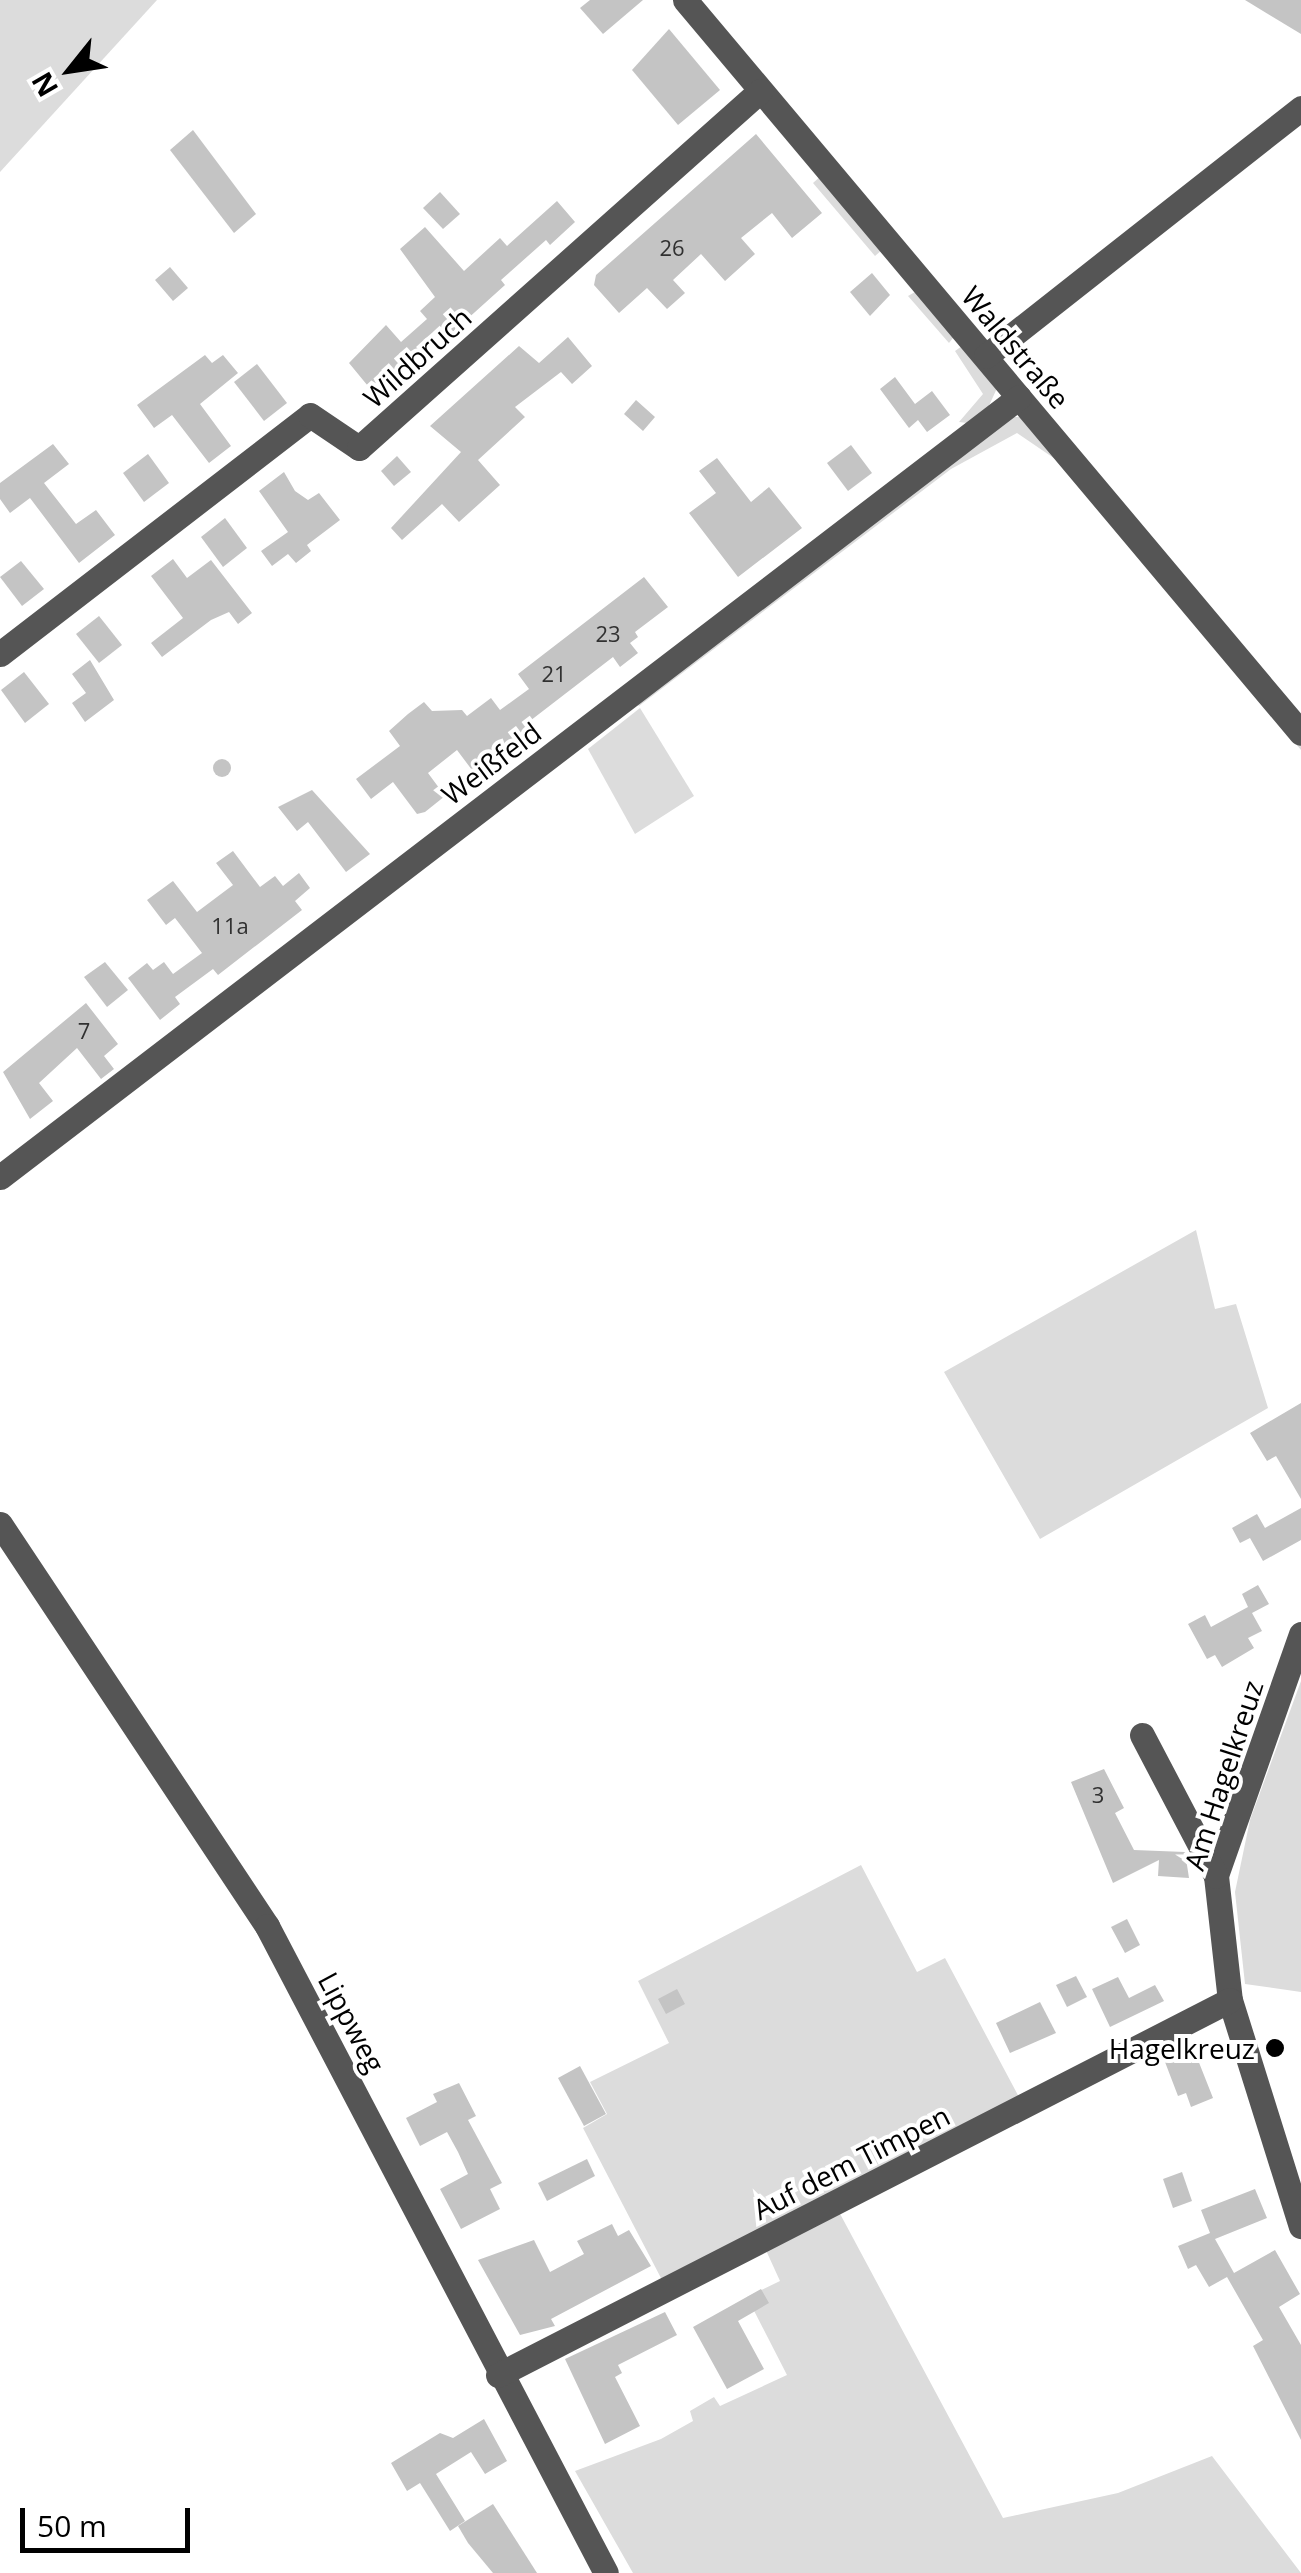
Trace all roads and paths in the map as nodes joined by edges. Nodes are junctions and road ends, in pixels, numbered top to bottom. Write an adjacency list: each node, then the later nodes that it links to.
1 (685, 0): 2 (street, Waldstraße)
2 (760, 90): 4 (street, Waldstraße); 6 (street, Wildbruch)
3 (1301, 108): 4 (street)
4 (986, 356): 5 (street, Waldstraße)
5 (1020, 397): 7 (street, Waldstraße); 8 (street, Weißfeld)
6 (0, 654)
7 (1301, 733)
8 (0, 1178)
9 (0, 1524): 15 (street, Lippweg)
10 (1301, 1634): 12 (street, Am Hagelkreuz)
11 (1142, 1735): 12 (street)
12 (1216, 1876): 13 (street, Am Hagelkreuz)
13 (1230, 2000): 14 (street, Am Hagelkreuz); 15 (street, Auf dem Timpen)
14 (1301, 2226)
15 (498, 2375): 16 (street, Lippweg)
16 (606, 2573)

